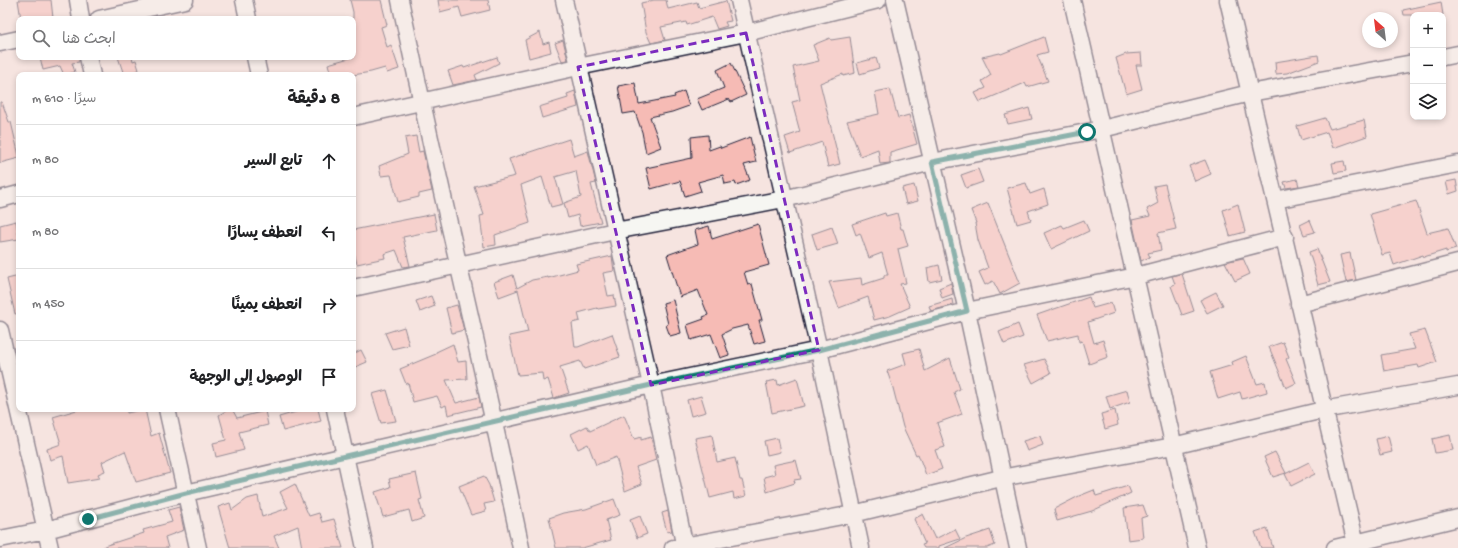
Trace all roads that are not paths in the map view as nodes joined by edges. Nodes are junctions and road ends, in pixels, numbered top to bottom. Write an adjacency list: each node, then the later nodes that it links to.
1 (78, 0): 11 (street)
2 (185, 0): 12 (street)
3 (244, 0): 13 (street)
4 (400, 0): 26 (street)
5 (564, 0): 22 (street)
6 (740, 0): 14 (street)
7 (878, 0): 14 (street)
8 (895, 0): 29 (street)
9 (1072, 0): 28 (street)
10 (1228, 0): 25 (street)
11 (81, 16)
12 (113, 16)
13 (247, 16)
14 (746, 33): 22 (street); 33 (street)
15 (16, 40): 16 (street)
16 (0, 43)
17 (1458, 54): 18 (street)
18 (1446, 56)
19 (89, 60): 23 (street)
20 (256, 60): 24 (street)
21 (1410, 64): 25 (street)
22 (578, 67): 26 (street); 35 (street)
23 (91, 72)
24 (258, 72)
25 (1250, 93): 28 (street); 34 (street)
26 (421, 102): 27 (street); 38 (street)
27 (356, 116)
28 (1102, 129): 29 (street); 39 (street)
29 (932, 162): 33 (street); 42 (street)
30 (1458, 164): 34 (street)
31 (16, 195): 32 (street)
32 (0, 199)
33 (784, 199): 35 (street); 44 (street)
34 (1275, 200): 36 (street)
35 (615, 231): 38 (street); 46 (street)
36 (1285, 237): 39 (street); 41 (street)
37 (1458, 263): 41 (street)
38 (459, 265): 40 (street); 53 (street)
39 (1136, 276): 42 (street); 54 (street)
40 (356, 287)
41 (1299, 304): 49 (street)
42 (967, 311): 44 (street); 56 (street)
43 (0, 330): 45 (street)
44 (819, 350): 46 (street); 58 (street)
45 (9, 367): 48 (street)
46 (651, 385): 53 (street); 63 (street)
47 (1458, 386): 49 (street)
48 (16, 398)
49 (1323, 410): 54 (street); 62 (street)
50 (19, 412): 60 (street)
51 (168, 412): 57 (street)
52 (336, 412): 55 (street)
53 (495, 421): 55 (street); 67 (street)
54 (1173, 446): 56 (street); 70 (street)
55 (346, 456): 57 (street); 66 (street)
56 (1001, 478): 58 (street); 69 (street)
57 (186, 493): 60 (street); 65 (street)
58 (854, 514): 63 (street); 68 (street)
59 (1458, 518): 62 (street)
60 (46, 530): 61 (street); 64 (street)
61 (0, 539)
62 (1356, 545): 71 (street)
63 (681, 547)
64 (50, 548)
65 (198, 548)
66 (365, 548)
67 (521, 548)
68 (862, 548)
69 (1018, 548)
70 (1197, 548)
71 (1335, 548)

